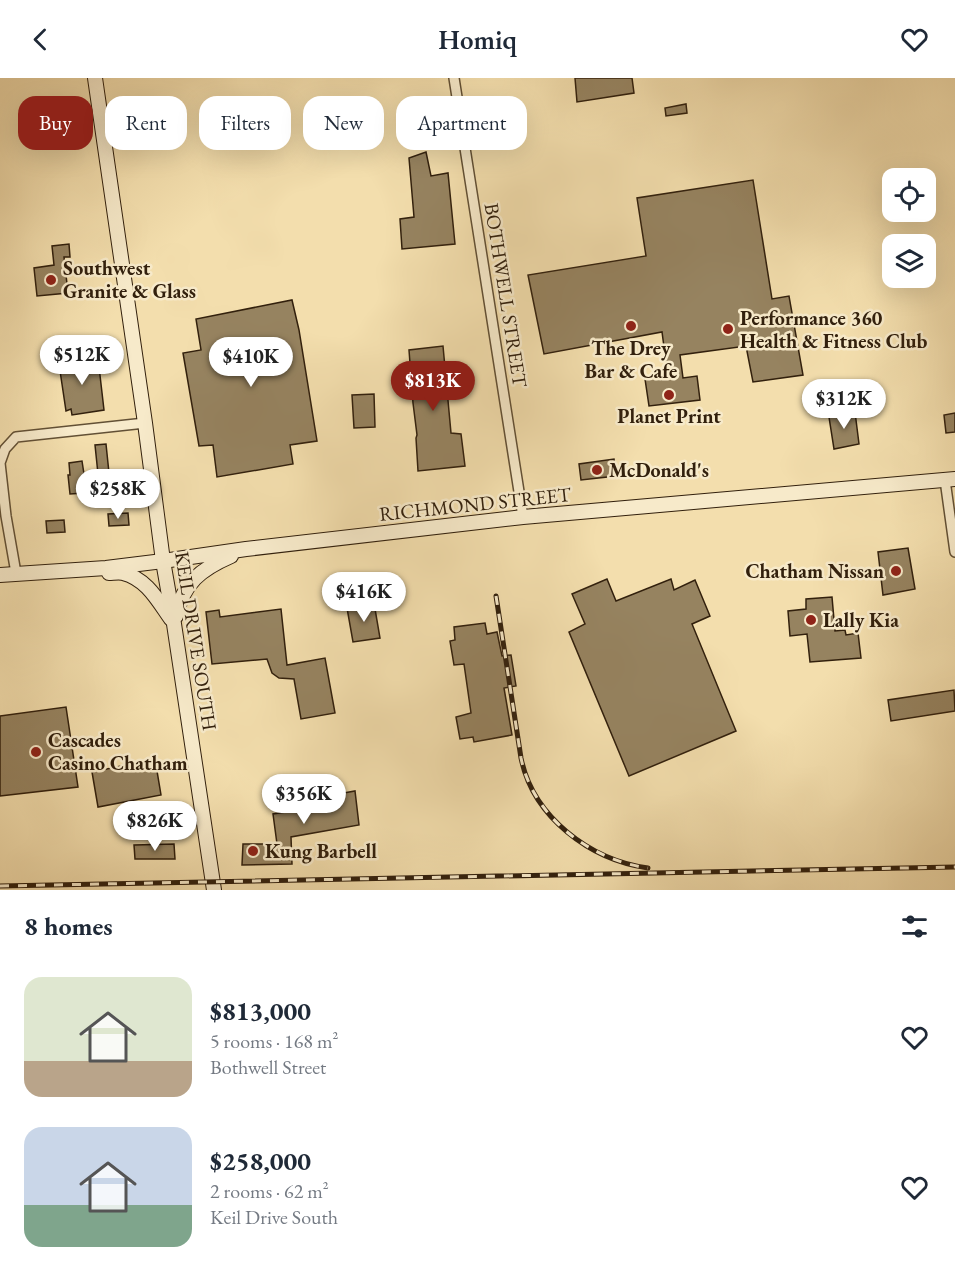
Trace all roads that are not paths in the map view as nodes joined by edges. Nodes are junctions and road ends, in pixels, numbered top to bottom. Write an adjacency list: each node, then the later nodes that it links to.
1 (95, 78): 3 (main road, KEIL DRIVE SOUTH)
2 (454, 78): 5 (street, BOTHWELL STREET)
3 (145, 423): 8 (main road, KEIL DRIVE SOUTH); 10 (street)
4 (950, 480): 5 (main road, RICHMOND STREET); 7 (street)
5 (523, 517): 6 (main road, RICHMOND STREET)
6 (246, 549): 8 (main road, RICHMOND STREET); 12 (main road)
7 (955, 552)
8 (163, 561): 9 (main road, RICHMOND STREET); 12 (main road, KEIL DRIVE SOUTH)
9 (83, 570): 10 (main road, RICHMOND STREET); 12 (main road)
10 (16, 573): 11 (main road, RICHMOND STREET)
11 (0, 574)
12 (174, 624): 13 (main road, KEIL DRIVE SOUTH)
13 (214, 890)

